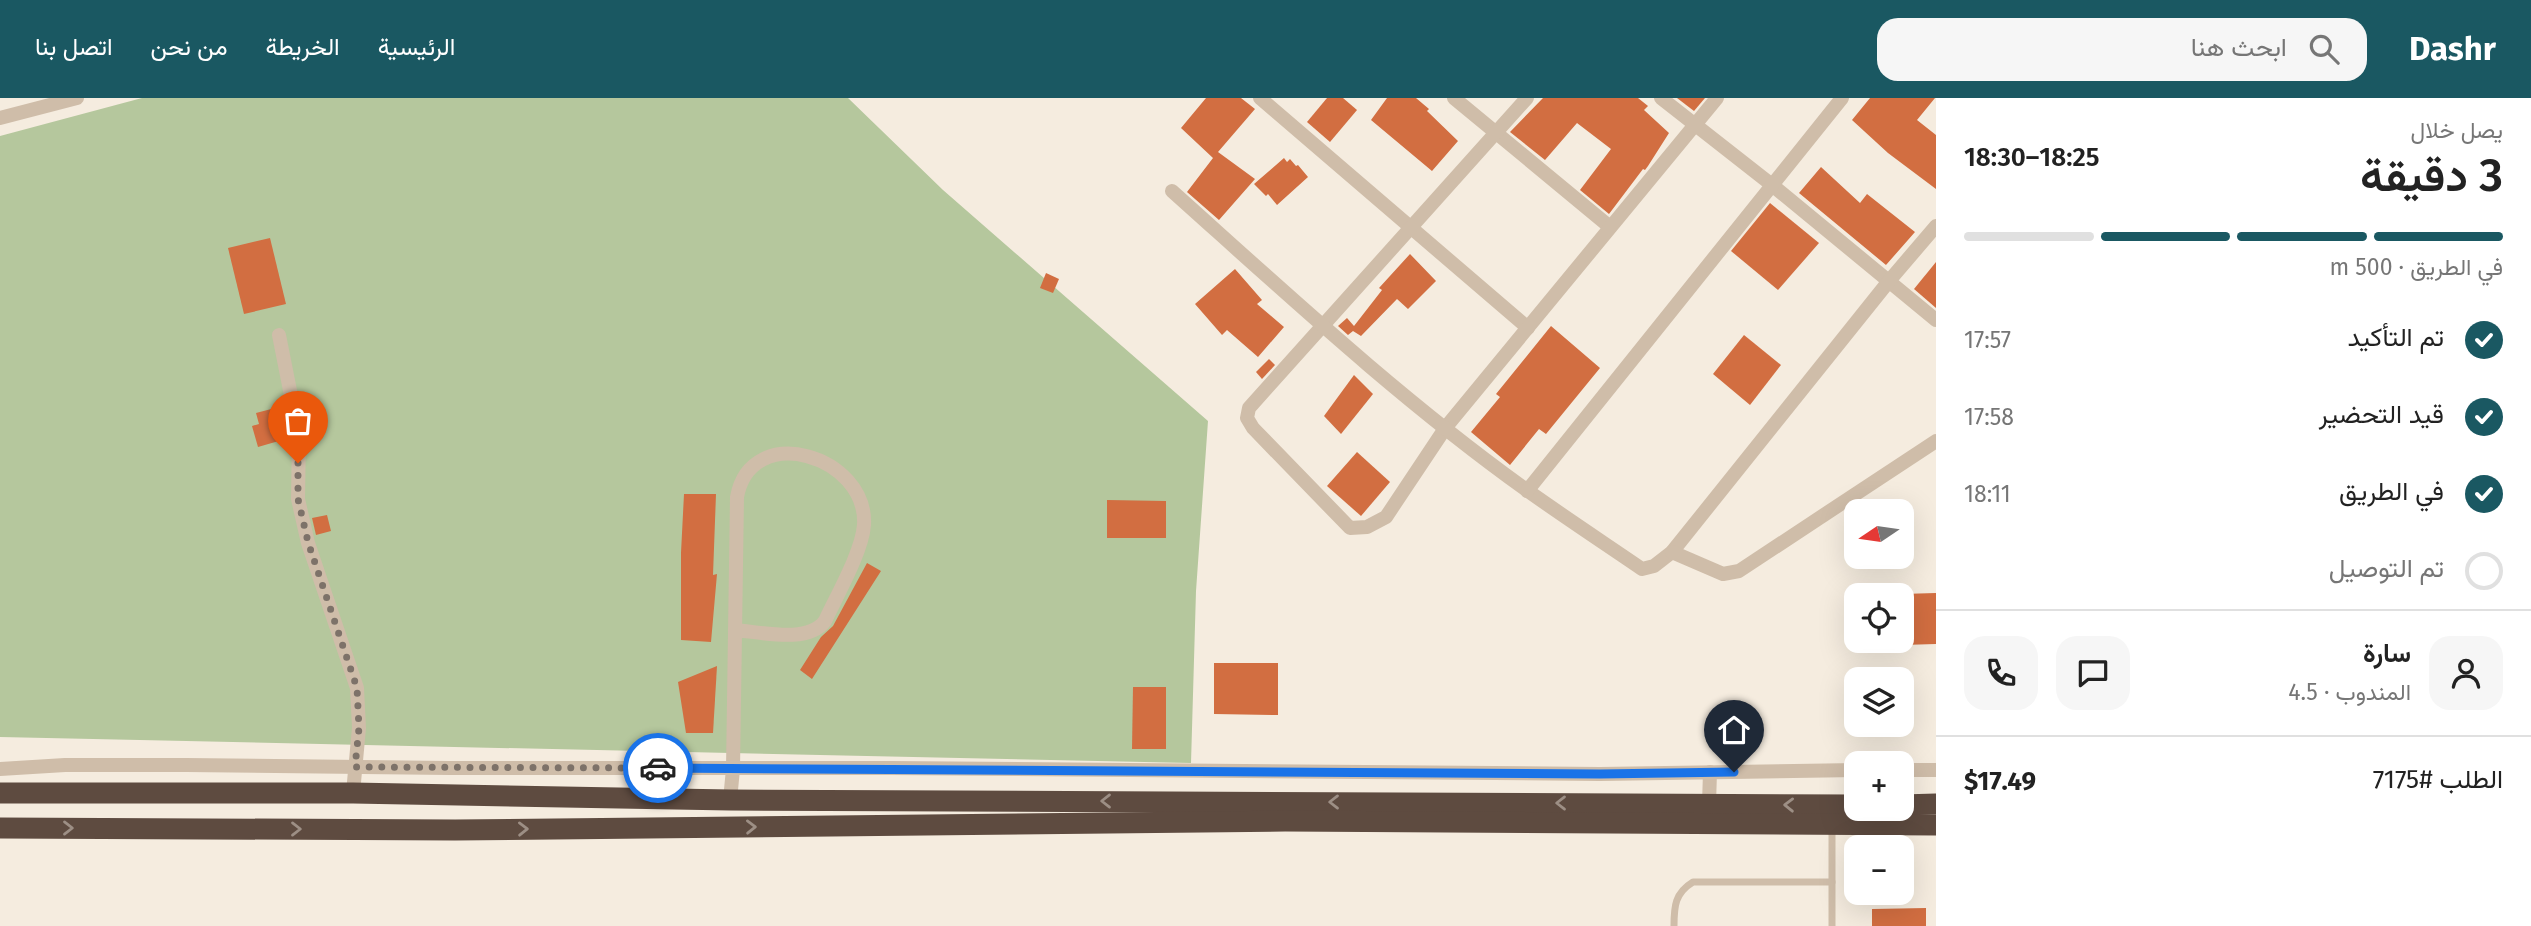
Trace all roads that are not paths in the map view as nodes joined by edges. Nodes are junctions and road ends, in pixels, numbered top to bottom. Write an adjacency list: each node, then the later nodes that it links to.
1 (77, 98): 8 (street)
2 (1260, 98): 15 (street)
3 (1454, 98): 10 (street)
4 (1527, 98): 10 (street)
5 (1661, 98): 9 (street)
6 (1717, 98): 9 (street)
7 (1842, 98): 11 (street)
8 (0, 118)
9 (1695, 124): 11 (street); 14 (street)
10 (1496, 135): 14 (street); 15 (street)
11 (1772, 185): 16 (street); 23 (street)
12 (1172, 191): 18 (street)
13 (1936, 226): 16 (street)
14 (1610, 228): 19 (street)
15 (1411, 229): 18 (street); 19 (street)
16 (1889, 281): 17 (street); 24 (street)
17 (1936, 320)
18 (1324, 327): 21 (street); 21 (street)
19 (1528, 328): 21 (street)
20 (279, 335): 26 (street)
21 (1446, 427): 23 (street)
22 (1936, 441): 24 (street)
23 (1527, 491): 24 (street)
24 (1672, 552)
25 (736, 630): 25 (street); 28 (street)
26 (355, 767): 27 (street); 28 (street); 34 (street)
27 (0, 769)
28 (733, 769): 32 (street); 35 (street)
29 (1844, 770): 32 (street)
30 (1914, 770): 31 (street)
31 (1936, 770)
32 (1710, 772): 36 (street)
33 (0, 793): 34 (highway)
34 (353, 793): 35 (highway)
35 (730, 800): 36 (highway, one-way to 35)
36 (1709, 804): 40 (highway, one-way to 36)
37 (1936, 804): 38 (highway)
38 (1914, 805)
39 (1844, 810): 40 (highway)
40 (1833, 815): 41 (highway); 42 (highway, one-way to 40); 43 (lane)
41 (1936, 825)
42 (0, 828)
43 (1832, 882): 44 (lane); 45 (lane)
44 (1674, 926)
45 (1832, 926)

